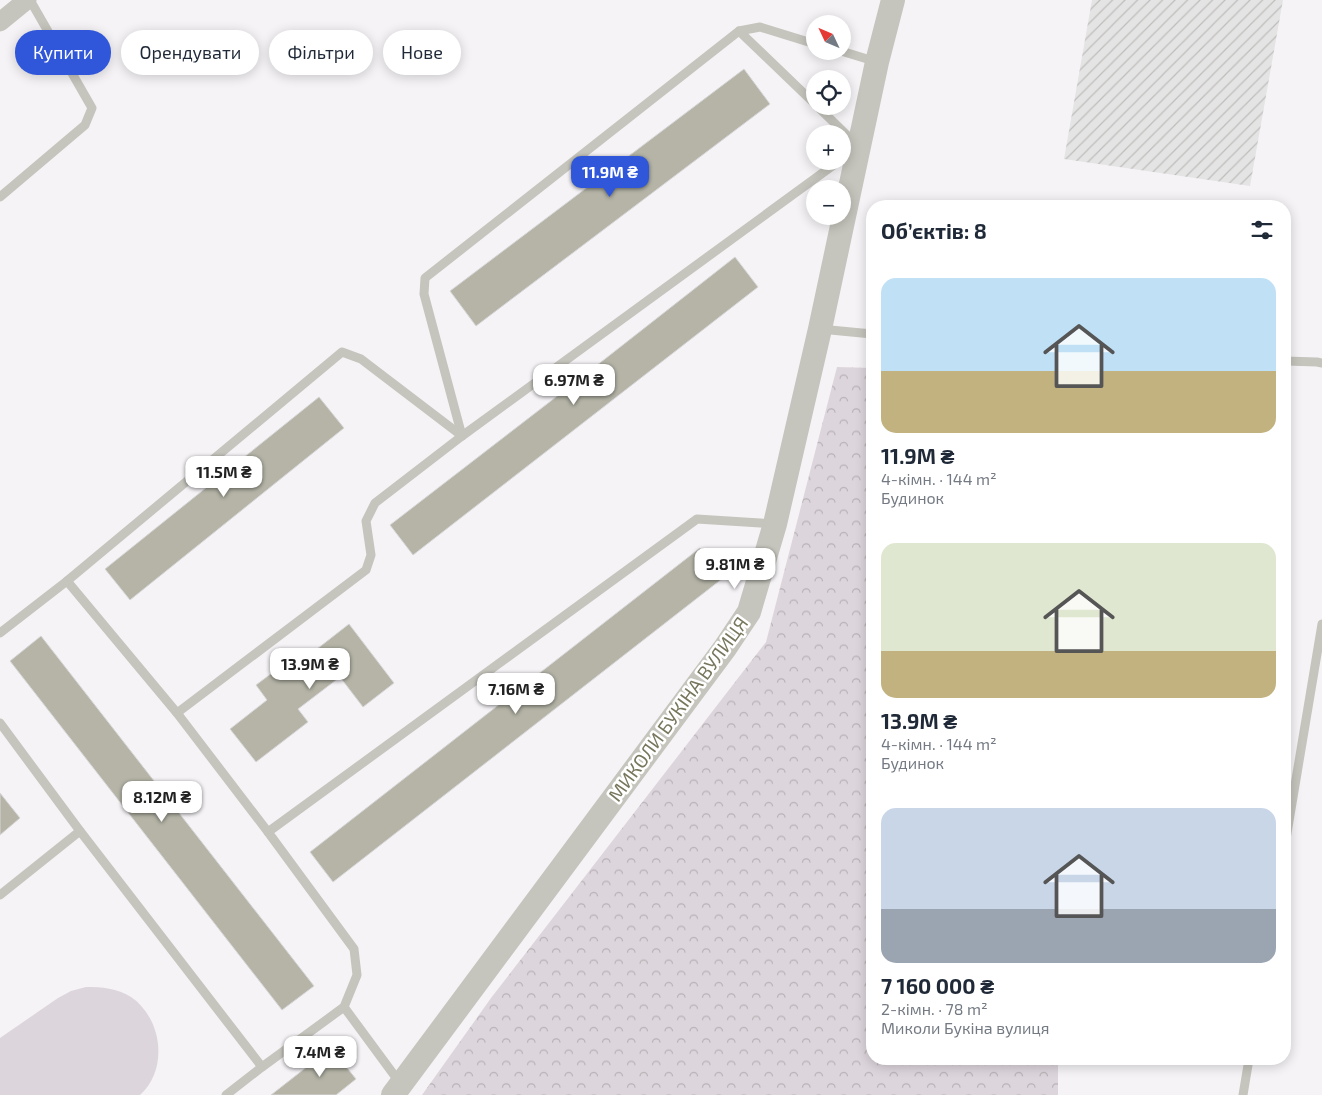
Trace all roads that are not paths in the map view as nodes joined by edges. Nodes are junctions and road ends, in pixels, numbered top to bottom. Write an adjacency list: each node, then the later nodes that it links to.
1 (28, 0): 3 (street); 12 (lane)
2 (893, 0): 7 (street, МИКОЛИ БУКІНА ВУЛИЦЯ)
3 (0, 22)
4 (739, 31): 5 (lane); 8 (lane); 17 (lane)
5 (806, 41)
6 (851, 54): 7 (lane)
7 (877, 62): 9 (street, МИКОЛИ БУКІНА ВУЛИЦЯ)
8 (806, 95)
9 (851, 153)
10 (827, 170): 17 (lane)
11 (848, 170): 13 (street, МИКОЛИ БУКІНА ВУЛИЦЯ)
12 (0, 197)
13 (820, 330): 14 (lane); 18 (street, МИКОЛИ БУКІНА ВУЛИЦЯ)
14 (866, 334)
15 (1291, 361): 16 (lane)
16 (1322, 363)
17 (462, 436): 19 (lane); 22 (lane)
18 (774, 524): 26 (lane); 31 (street, МИКОЛИ БУКІНА ВУЛИЦЯ)
19 (67, 581): 21 (lane); 22 (lane)
20 (1322, 624): 24 (lane)
21 (0, 633)
22 (177, 713): 26 (lane)
23 (0, 723): 25 (lane)
24 (1291, 809)
25 (80, 831): 27 (lane); 30 (lane)
26 (268, 832): 28 (lane)
27 (0, 895)
28 (344, 1007): 30 (lane); 31 (lane)
29 (1248, 1065): 33 (lane)
30 (262, 1067): 32 (lane)
31 (397, 1089)
32 (226, 1095)
33 (1243, 1095)

